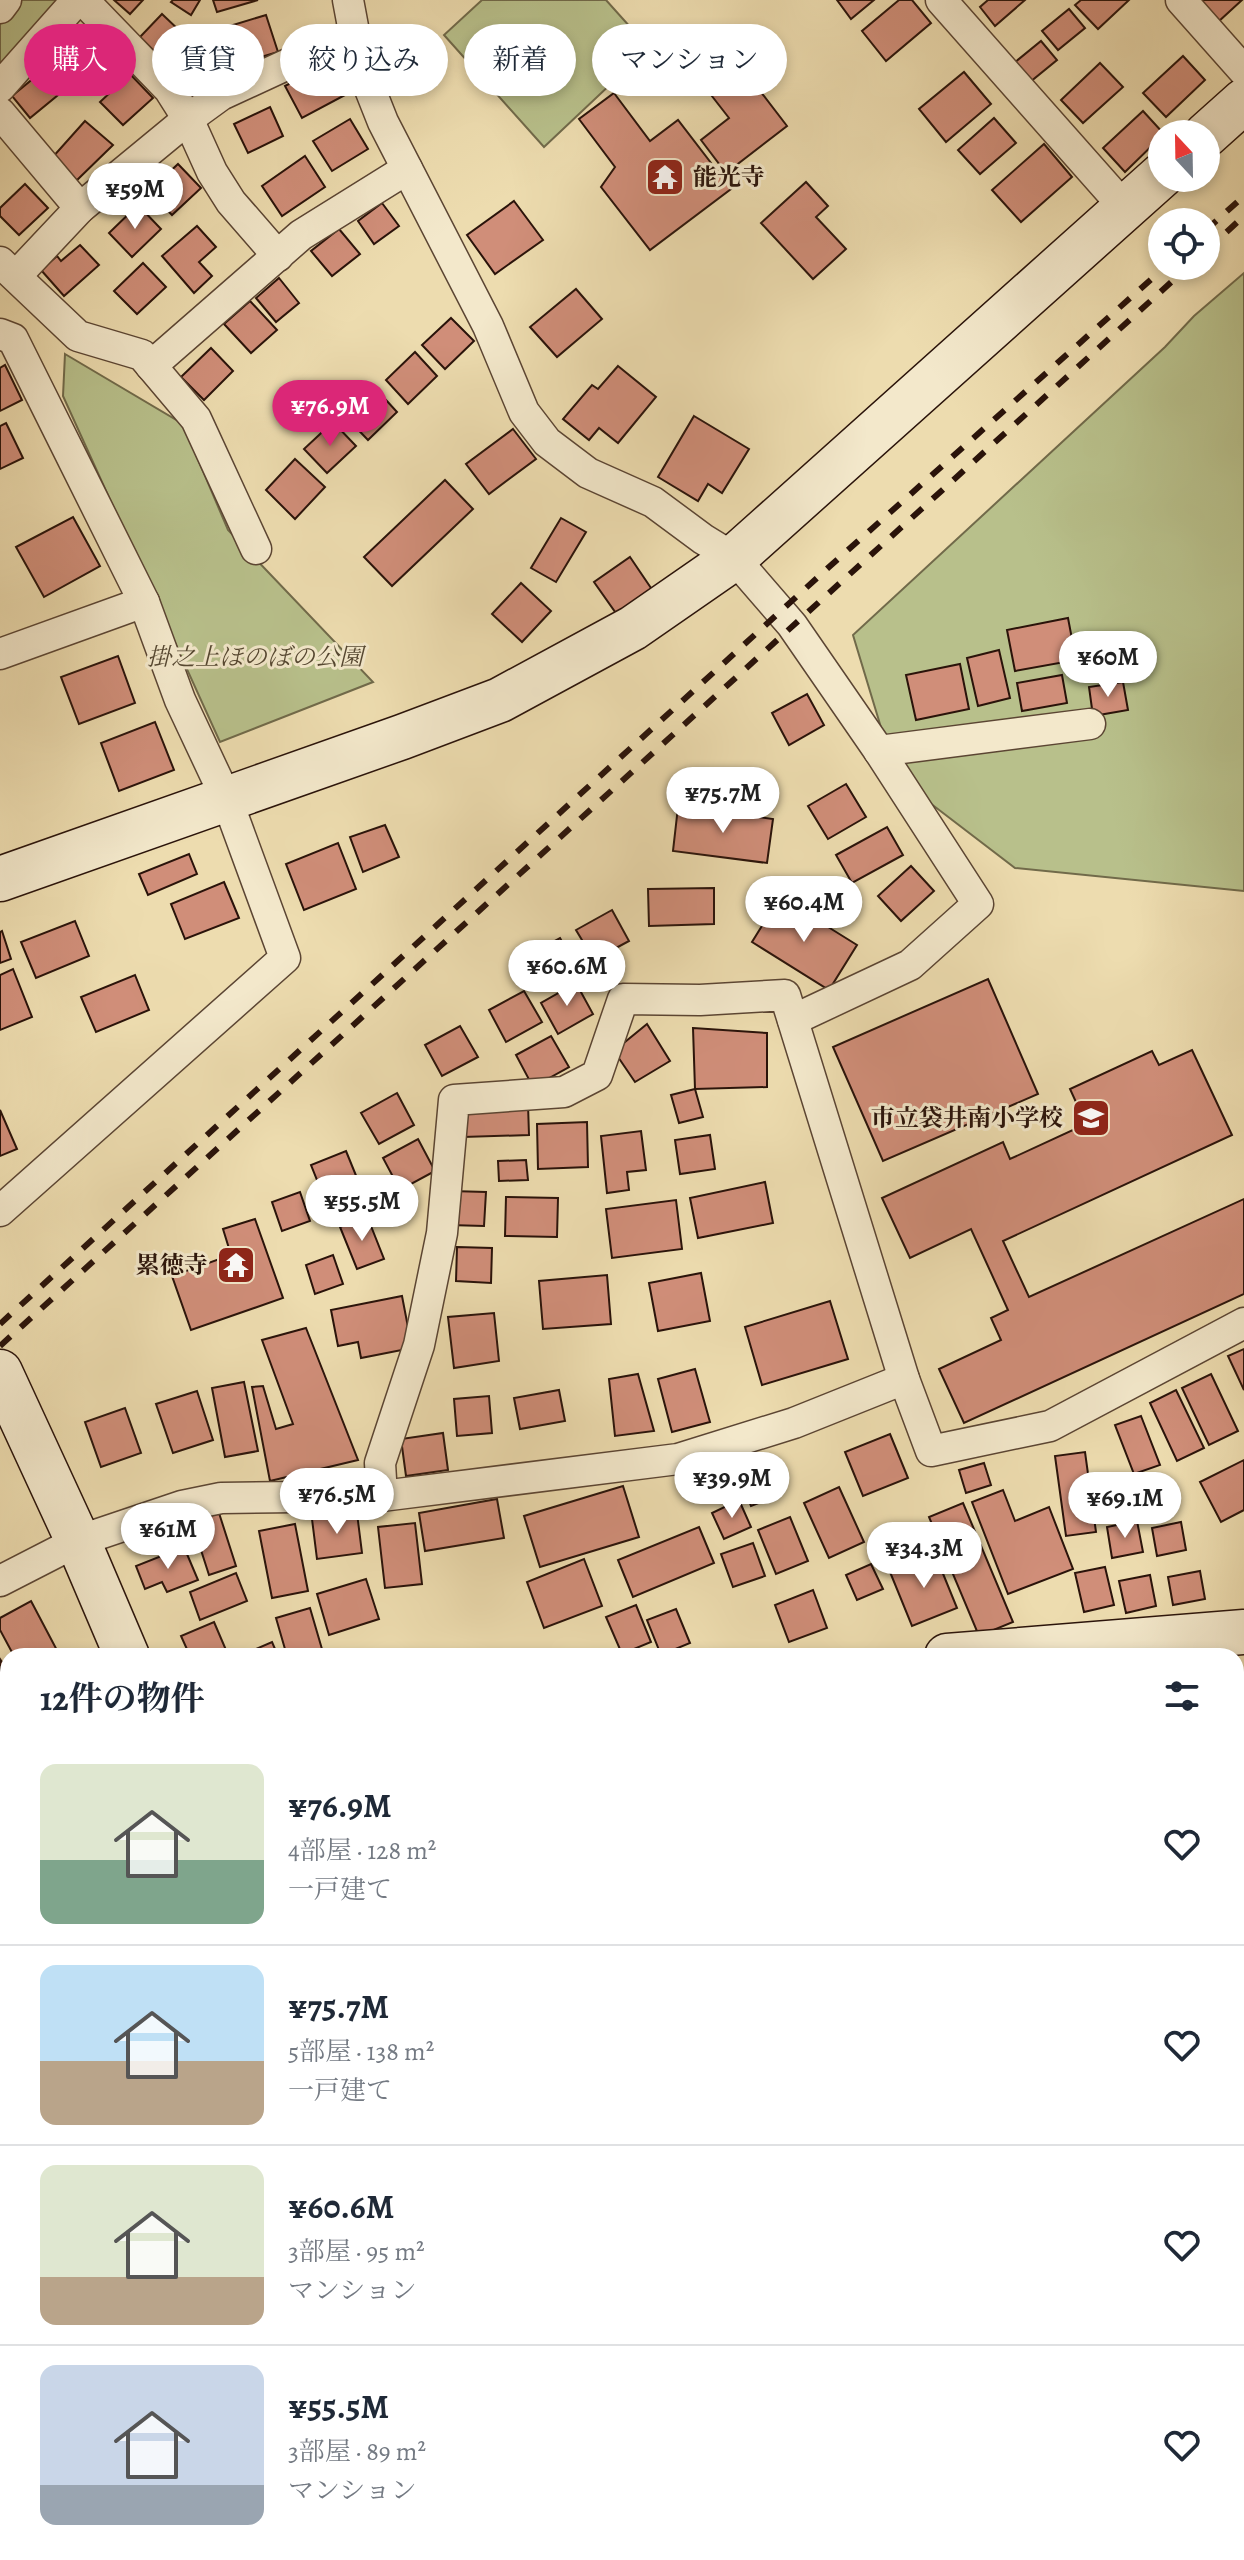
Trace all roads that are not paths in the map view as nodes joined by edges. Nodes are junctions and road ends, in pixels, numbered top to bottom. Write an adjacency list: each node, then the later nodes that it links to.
1 (6, 0): 6 (street)
2 (80, 0): 10 (street); 14 (street)
3 (348, 0): 7 (street)
4 (941, 0): 19 (street)
5 (1181, 0): 9 (street)
6 (0, 8)
7 (352, 24)
8 (280, 68): 14 (street)
9 (1244, 71)
10 (0, 87)
11 (372, 96): 16 (street)
12 (1244, 101): 15 (street)
13 (0, 113): 18 (street)
14 (188, 119): 18 (street); 20 (street)
15 (1220, 122)
16 (407, 169): 20 (street); 25 (street)
17 (1148, 187): 19 (street)
18 (80, 208): 21 (street)
19 (1125, 208): 25 (street)
20 (278, 256): 23 (street)
21 (8, 269): 23 (street)
22 (0, 334): 26 (street)
23 (151, 366): 24 (street)
24 (256, 549)
25 (734, 558): 29 (street); 30 (street)
26 (144, 602): 27 (street); 30 (street)
27 (0, 654)
28 (1090, 724): 29 (street)
29 (879, 751): 32 (street)
30 (227, 800): 31 (street); 33 (street)
31 (0, 879)
32 (793, 1020): 36 (street); 37 (street)
33 (0, 1211)
34 (1244, 1323): 36 (street)
35 (0, 1372): 38 (street)
36 (904, 1379): 37 (street)
37 (382, 1496): 38 (street)
38 (78, 1541): 39 (street); 41 (street)
39 (0, 1581)
40 (1244, 1632): 42 (street)
41 (124, 1648)
42 (1046, 1648)

